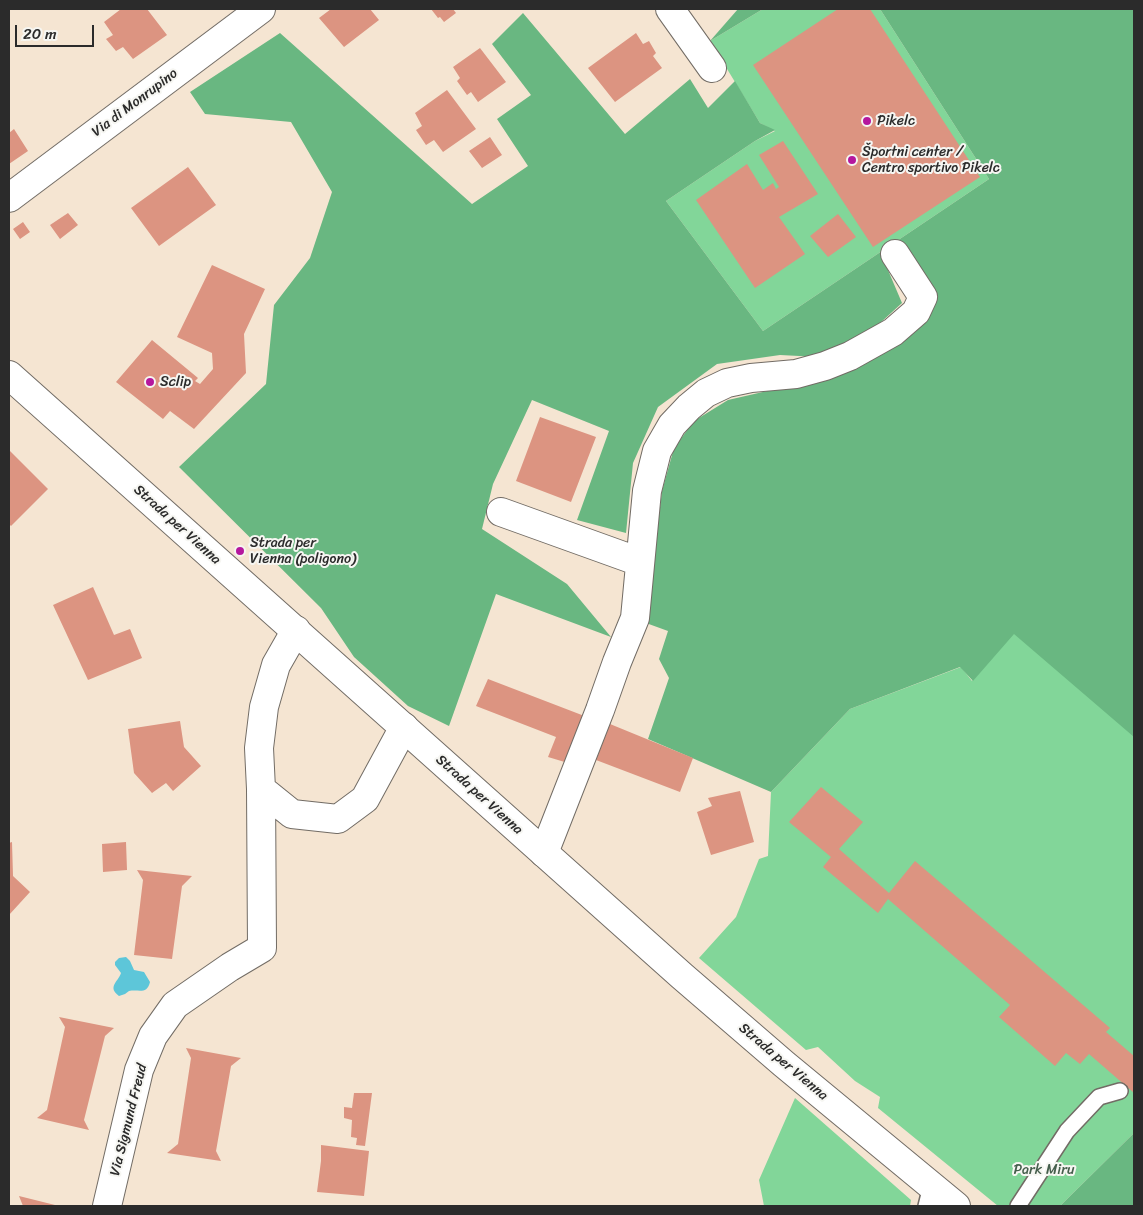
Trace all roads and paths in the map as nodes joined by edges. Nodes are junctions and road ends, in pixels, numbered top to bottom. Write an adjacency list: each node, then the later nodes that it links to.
1 (261, 9): 4 (street, Via di Monrupino)
2 (670, 9): 3 (street)
3 (712, 68)
4 (9, 198)
5 (895, 254): 8 (street)
6 (9, 375): 9 (street, Strada per Vienna)
7 (501, 512): 8 (street)
8 (640, 562): 12 (street)
9 (296, 630): 10 (street, Strada per Vienna); 11 (street, Via Sigmund Freud)
10 (404, 727): 11 (street); 12 (street, Strada per Vienna)
11 (261, 789): 15 (street, Via Sigmund Freud)
12 (544, 853): 14 (street, Strada per Vienna)
13 (1120, 1091): 17 (lane)
14 (929, 1196): 16 (street, Strada per Vienna)
15 (107, 1206)
16 (956, 1206)
17 (1018, 1206)

